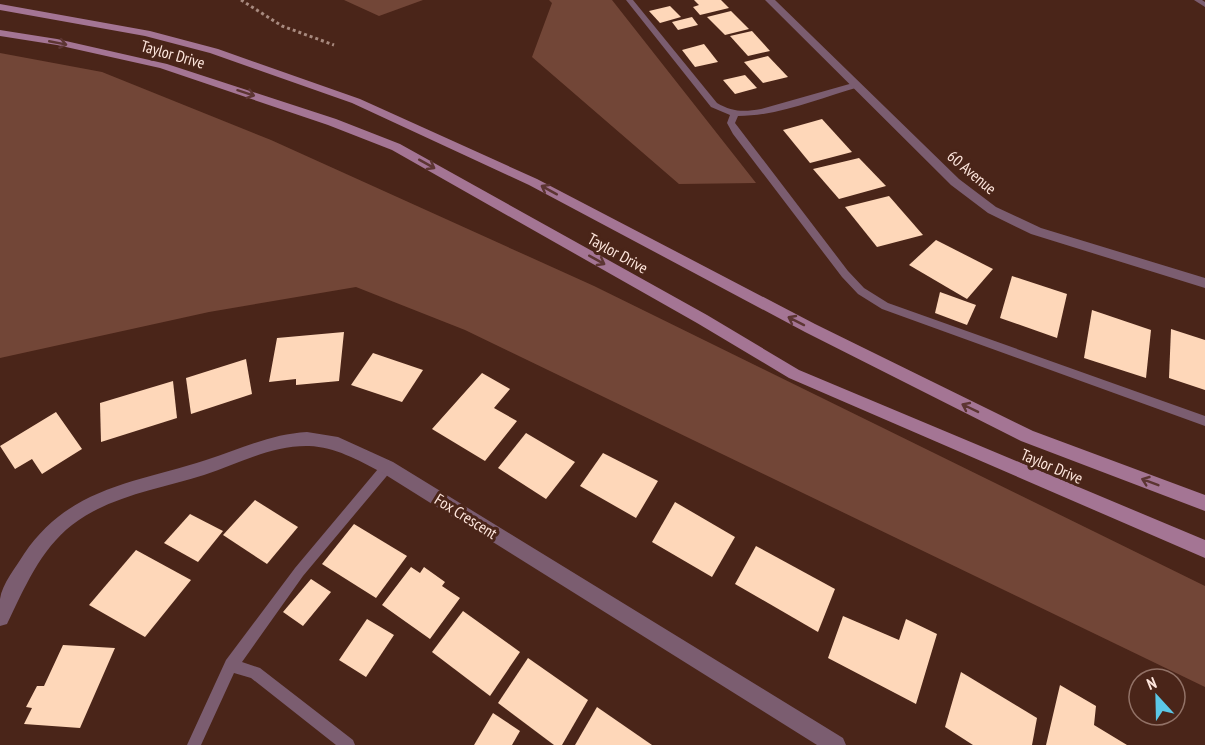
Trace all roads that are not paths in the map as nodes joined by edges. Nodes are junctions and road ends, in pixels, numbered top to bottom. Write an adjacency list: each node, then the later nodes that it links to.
1 (629, 0): 8 (lane)
2 (770, 0): 7 (street, 60 Avenue)
3 (1197, 0): 4 (lane)
4 (1205, 5)
5 (0, 7): 12 (main road, Taylor Drive, one-way to 5)
6 (0, 33): 13 (main road, Taylor Drive, one-way to 13)
7 (856, 85): 8 (lane); 9 (street, 60 Avenue)
8 (735, 114): 10 (lane)
9 (1205, 283)
10 (1205, 421)
11 (387, 467): 14 (street, Fox Crescent); 16 (lane); 19 (street, Fox Crescent)
12 (1205, 503)
13 (1205, 549)
14 (5, 596): 15 (street, Fox Crescent)
15 (0, 617)
16 (231, 665): 17 (lane); 18 (lane)
17 (194, 745)
18 (348, 745)
19 (836, 745)

